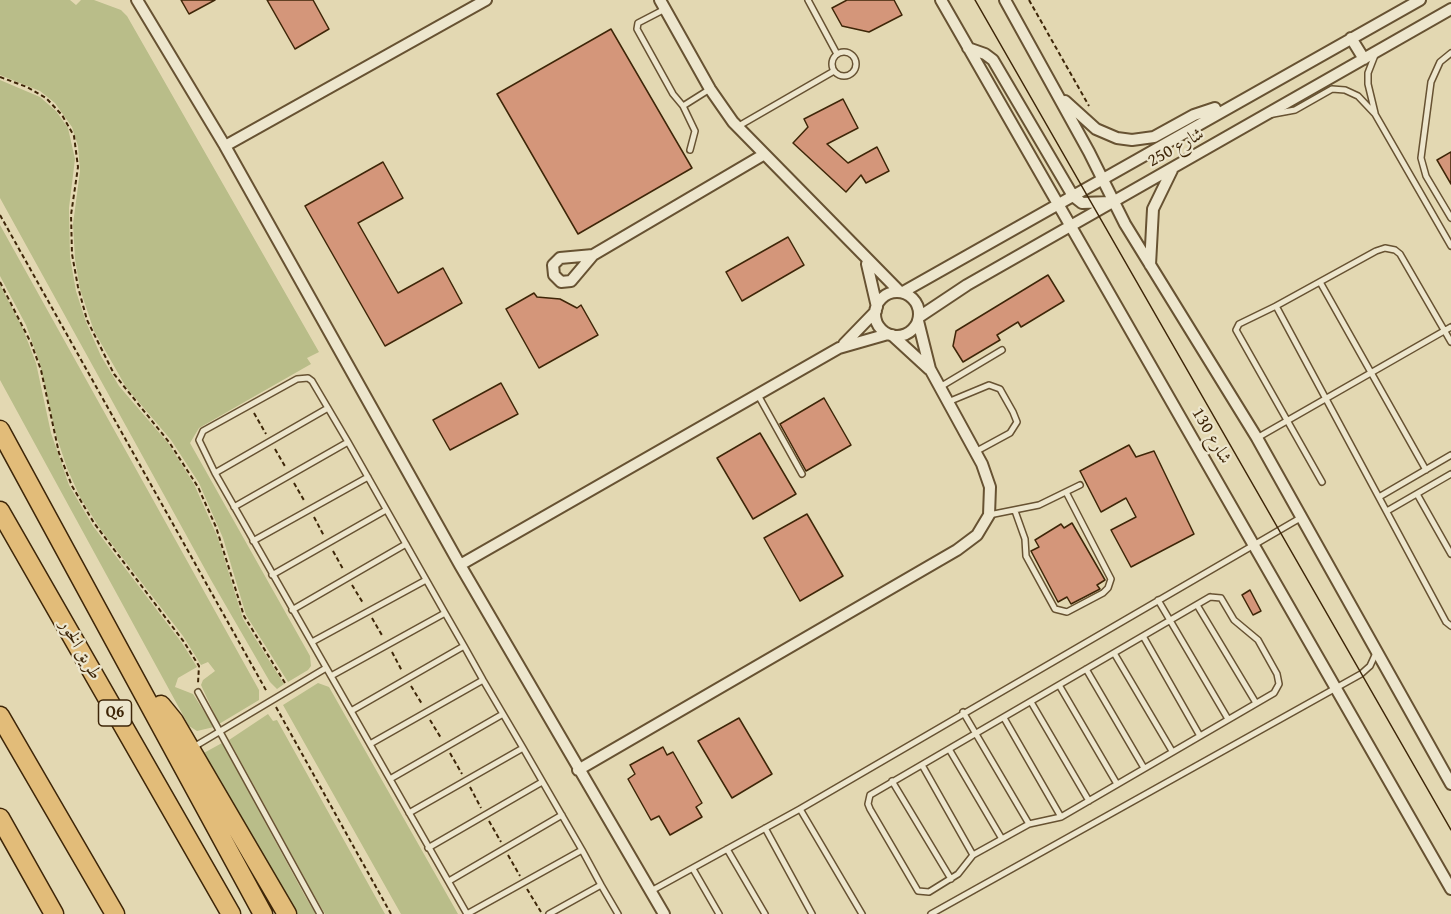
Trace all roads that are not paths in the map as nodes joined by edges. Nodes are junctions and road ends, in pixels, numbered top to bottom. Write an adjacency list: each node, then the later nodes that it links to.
1 (137, 0): 23 (street)
2 (486, 0): 23 (street)
3 (808, 0): 13 (lane)
4 (940, 0): 10 (street, شارع 130)
5 (1005, 0): 17 (street, شارع 130)
6 (1420, 0): 9 (street, شارع 250)
7 (662, 4): 16 (street); 19 (lane)
8 (1451, 9): 11 (street, شارع 250)
9 (1352, 38): 14 (street); 18 (street, شارع 250)
10 (968, 48): 28 (street); 30 (street, شارع 130)
11 (1377, 52): 14 (street, شارع 250); 20 (lane)
12 (1451, 53): 31 (lane)
13 (837, 54): 15 (lane); 15 (lane)
14 (1364, 59): 21 (street, شارع 250)
15 (834, 71): 22 (lane)
16 (710, 89): 19 (lane); 22 (street)
17 (1058, 94): 18 (street); 27 (street, شارع 130)
18 (1238, 100): 27 (street, شارع 250)
19 (683, 106): 24 (lane)
20 (1375, 114): 21 (lane); 33 (lane)
21 (1266, 115): 26 (street, شارع 250)
22 (737, 127): 25 (street)
23 (225, 146): 82 (street)
24 (690, 150)
25 (763, 155): 34 (street); 35 (street)
26 (1172, 170): 29 (street, شارع 250); 36 (street)
27 (1102, 179): 28 (street, شارع 250); 29 (street, شارع 130)
28 (1073, 196): 29 (street); 30 (street, شارع 250)
29 (1113, 202): 32 (street, شارع 250); 36 (street, شارع 130)
30 (1058, 204): 32 (street, شارع 130); 38 (street, شارع 250)
31 (1451, 217)
32 (1071, 226): 41 (street, شارع 250); 80 (street, شارع 130)
33 (1451, 246)
34 (593, 255)
35 (866, 260): 38 (street); 40 (street)
36 (1150, 266): 57 (street, شارع 130)
37 (1320, 282): 39 (lane); 43 (lane); 49 (lane)
38 (901, 292): 40 (street); 41 (street)
39 (1276, 306): 52 (lane); 55 (lane)
40 (876, 309): 44 (street); 46 (street)
41 (919, 319): 44 (street); 48 (street)
42 (1451, 327): 43 (lane)
43 (1445, 331): 45 (lane); 49 (lane)
44 (890, 334): 46 (street); 48 (street)
45 (1451, 342)
46 (839, 348): 51 (street)
47 (1002, 350): 50 (lane)
48 (930, 369): 50 (street)
49 (1371, 373): 52 (lane); 61 (lane)
50 (940, 387): 53 (street)
51 (758, 395): 63 (lane); 82 (street)
52 (1328, 398): 55 (lane); 70 (lane)
53 (948, 402): 59 (street); 59 (lane)
54 (328, 408): 58 (lane); 62 (lane); 62 (lane)
55 (1286, 422): 57 (lane); 66 (lane)
56 (0, 430): 101 (highway)
57 (1257, 438): 77 (street, شارع 130)
58 (348, 442): 65 (lane); 71 (lane)
59 (975, 452): 76 (street)
60 (1451, 455): 61 (lane)
61 (1426, 470): 70 (lane)
62 (214, 473): 71 (lane)
63 (802, 474)
64 (1451, 474): 69 (lane)
65 (368, 477): 72 (lane); 78 (lane)
66 (1322, 482)
67 (1080, 485): 68 (lane)
68 (1066, 492): 74 (lane); 74 (lane)
69 (1417, 494): 75 (lane); 81 (lane)
70 (1379, 497): 75 (lane)
71 (234, 507): 78 (lane)
72 (386, 510): 79 (lane); 83 (lane)
73 (0, 511): 152 (highway, طريق الخور / Q6)
74 (1015, 511): 76 (lane)
75 (1387, 511): 90 (lane)
76 (989, 515): 122 (street)
77 (1302, 517): 80 (lane); 95 (street, شارع 130)
78 (253, 541): 83 (lane)
79 (406, 544): 84 (lane); 87 (lane)
80 (1254, 544): 85 (lane); 102 (street, شارع 130)
81 (1451, 554)
82 (460, 565): 122 (street)
83 (272, 575): 87 (lane)
84 (426, 580): 88 (lane); 92 (lane)
85 (1158, 600): 89 (lane); 107 (lane)
86 (1197, 605): 89 (lane); 105 (lane); 105 (lane)
87 (292, 610): 92 (lane)
88 (445, 613): 93 (lane); 98 (lane)
89 (1170, 620): 91 (lane); 111 (lane)
90 (1451, 626)
91 (1143, 636): 94 (lane); 114 (lane)
92 (312, 642): 96 (lane)
93 (464, 646): 99 (lane); 106 (lane)
94 (1114, 653): 97 (lane); 119 (lane)
95 (1376, 653): 102 (lane); 127 (street, شارع 130)
96 (326, 668): 98 (lane); 112 (lane)
97 (1086, 669): 100 (lane); 121 (lane)
98 (331, 676): 106 (lane)
99 (483, 680): 108 (lane); 115 (lane)
100 (1059, 685): 104 (lane); 126 (lane)
101 (142, 687): 117 (highway); 153 (highway)
102 (1335, 688): 146 (street, شارع 130); 162 (lane)
103 (198, 692): 112 (lane)
104 (1031, 702): 110 (lane); 128 (lane)
105 (1256, 703): 111 (lane)
106 (351, 711): 115 (lane)
107 (963, 712): 113 (lane); 129 (lane)
108 (503, 714): 116 (lane); 123 (lane)
109 (0, 716): 151 (highway)
110 (1004, 718): 113 (lane); 132 (lane)
111 (1228, 719): 114 (lane)
112 (220, 733): 117 (lane); 155 (lane)
113 (976, 734): 118 (lane); 134 (lane)
114 (1200, 736): 119 (lane)
115 (370, 744): 123 (lane)
116 (523, 748): 125 (lane); 130 (lane)
117 (190, 749): 154 (highway)
118 (950, 749): 120 (lane); 136 (lane)
119 (1172, 751): 121 (lane)
120 (922, 765): 124 (lane); 140 (lane)
121 (1144, 768): 126 (lane)
122 (578, 770): 147 (street)
123 (390, 779): 130 (lane)
124 (892, 781): 143 (lane); 143 (lane)
125 (542, 782): 131 (lane); 137 (lane)
126 (1117, 784): 128 (lane)
127 (1451, 784)
128 (1089, 801): 132 (lane)
129 (800, 808): 135 (lane); 161 (lane)
130 (409, 813): 137 (lane)
131 (562, 815): 139 (lane); 144 (lane)
132 (1061, 817): 134 (lane)
133 (0, 818): 141 (highway)
134 (1029, 824): 136 (lane)
135 (765, 828): 138 (lane); 160 (lane)
136 (1002, 839): 140 (lane)
137 (429, 848): 144 (lane)
138 (727, 849): 142 (lane); 159 (lane)
139 (582, 850): 144 (lane); 145 (lane)
140 (974, 855): 143 (lane)
141 (22, 857): 149 (highway); 150 (highway)
142 (693, 869): 147 (lane); 158 (lane)
143 (951, 879)
144 (449, 881)
145 (601, 885): 156 (lane); 157 (lane)
146 (1451, 889)
147 (651, 891): 148 (street)
148 (662, 912)
149 (39, 914)
150 (54, 914)
151 (115, 914)
152 (231, 914)
153 (263, 914)
154 (287, 914)
155 (320, 914)
156 (549, 914)
157 (618, 914)
158 (719, 914)
159 (765, 914)
160 (813, 914)
161 (862, 914)
162 (931, 914)

